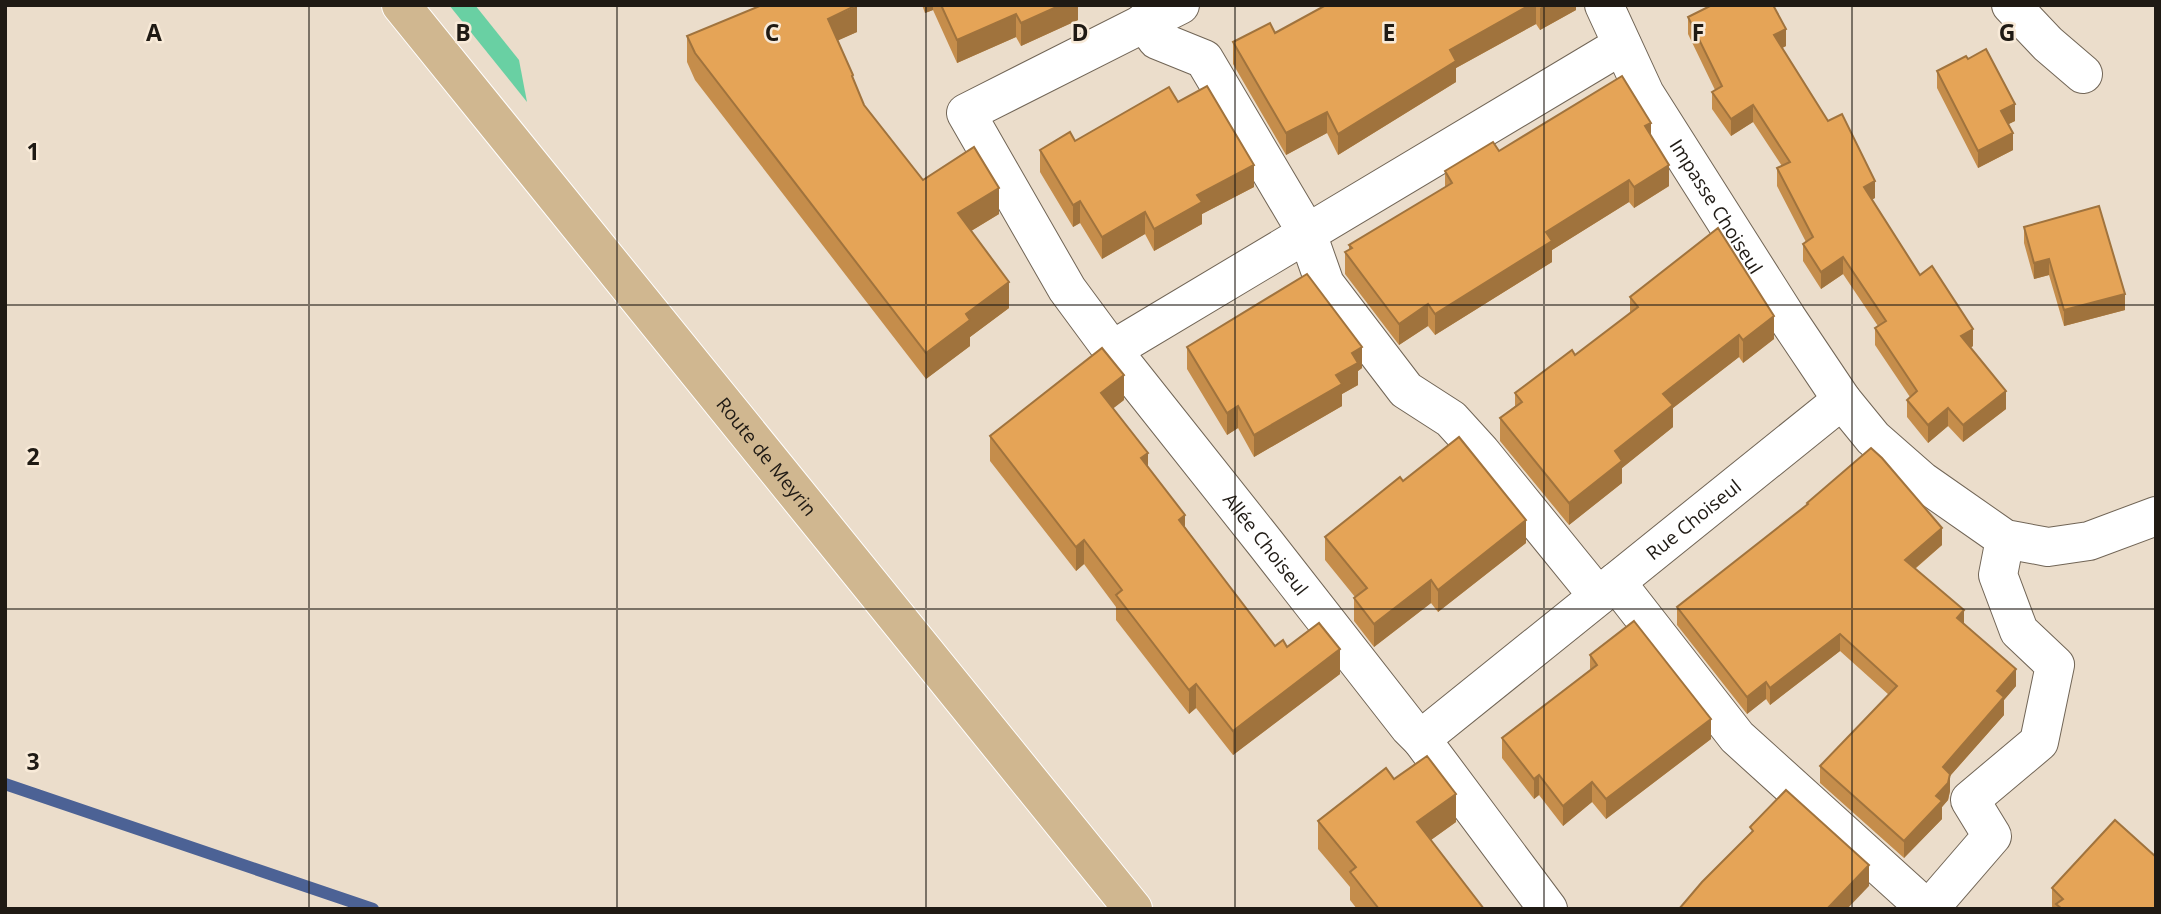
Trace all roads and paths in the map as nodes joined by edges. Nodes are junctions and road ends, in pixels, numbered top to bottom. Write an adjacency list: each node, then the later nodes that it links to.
1 (401, 5): 15 (main road, Route de Meyrin)
2 (1180, 5): 5 (street, Allée Choiseul)
3 (1604, 5): 6 (street, Impasse Choiseul)
4 (2011, 5): 7 (street)
5 (1144, 22): 8 (street); 9 (street, Allée Choiseul)
6 (1622, 44): 8 (street); 10 (street, Impasse Choiseul)
7 (2082, 74)
8 (1307, 233): 9 (street); 13 (street)
9 (1112, 350): 14 (street, Allée Choiseul)
10 (1842, 400): 12 (street); 13 (street, Rue Choiseul)
11 (2156, 516): 12 (street)
12 (2005, 538): 17 (street)
13 (1607, 589): 14 (street, Rue Choiseul); 17 (street)
14 (1421, 739): 16 (street)
15 (1133, 909)
16 (1548, 909)
17 (1928, 909)

